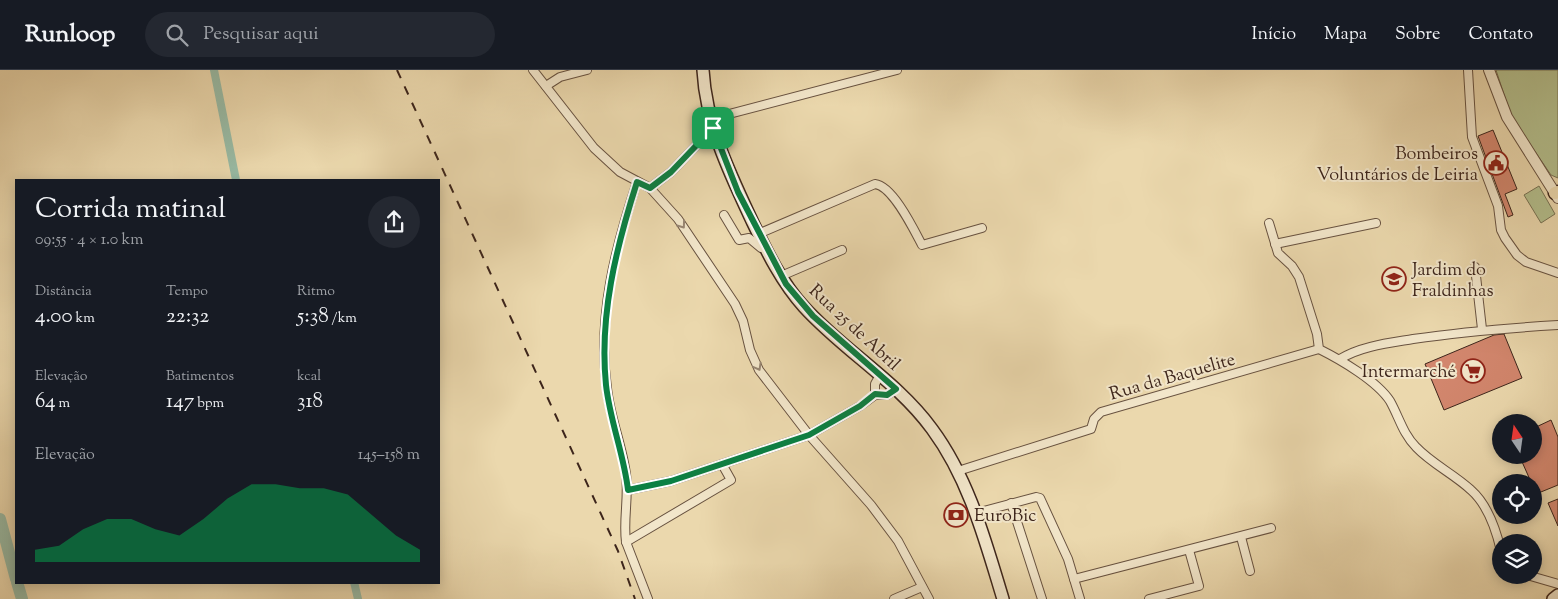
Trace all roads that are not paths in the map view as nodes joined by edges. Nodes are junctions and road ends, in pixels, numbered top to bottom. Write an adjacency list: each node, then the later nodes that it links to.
1 (533, 70): 7 (street)
2 (587, 70): 7 (street)
3 (703, 70): 8 (main road, Rua 25 de Abril)
4 (897, 70): 8 (street)
5 (1468, 70): 21 (street)
6 (1489, 70): 11 (street)
7 (546, 86): 9 (street)
8 (712, 124): 10 (street); 16 (main road, Rua 25 de Abril)
9 (637, 182): 10 (street); 33 (street)
10 (650, 188): 30 (street, one-way to 30)
11 (1557, 194)
12 (724, 215): 18 (street)
13 (1269, 222): 17 (street)
14 (1376, 223): 17 (street)
15 (982, 228): 16 (street)
16 (758, 234): 18 (main road, Rua 25 de Abril)
17 (1275, 244): 25 (street)
18 (765, 247): 22 (main road, Rua 25 de Abril)
19 (842, 250): 22 (street)
20 (1475, 266): 24 (street)
21 (1558, 273)
22 (781, 276): 27 (main road, Rua 25 de Abril)
23 (1558, 325): 24 (street)
24 (1482, 329): 26 (street)
25 (1319, 349): 26 (street); 32 (street, Rua da Baquelite)
26 (1340, 359): 37 (street)
27 (880, 375): 28 (main road, Rua 25 de Abril); 29 (street)
28 (896, 389): 29 (street); 32 (main road, Rua 25 de Abril)
29 (875, 394): 30 (street)
30 (809, 435): 31 (street); 45 (street)
31 (722, 464): 33 (street); 39 (street)
32 (958, 471): 35 (main road, Rua 25 de Abril)
33 (628, 490): 39 (street)
34 (1011, 503): 35 (street); 42 (street); 51 (street)
35 (976, 513): 50 (main road, Rua 25 de Abril)
36 (1271, 528): 38 (street)
37 (1496, 534)
38 (1241, 537): 40 (street); 41 (street)
39 (626, 542): 47 (street)
40 (1189, 550): 42 (street); 53 (street)
41 (1250, 570)
42 (1074, 579): 52 (street)
43 (1542, 580): 44 (street)
44 (1558, 584)
45 (922, 588): 48 (street); 49 (street)
46 (1558, 595): 54 (main road)
47 (648, 599)
48 (894, 599)
49 (929, 599)
50 (1003, 599)
51 (1042, 599)
52 (1080, 599)
53 (1150, 599)
54 (1553, 599)

